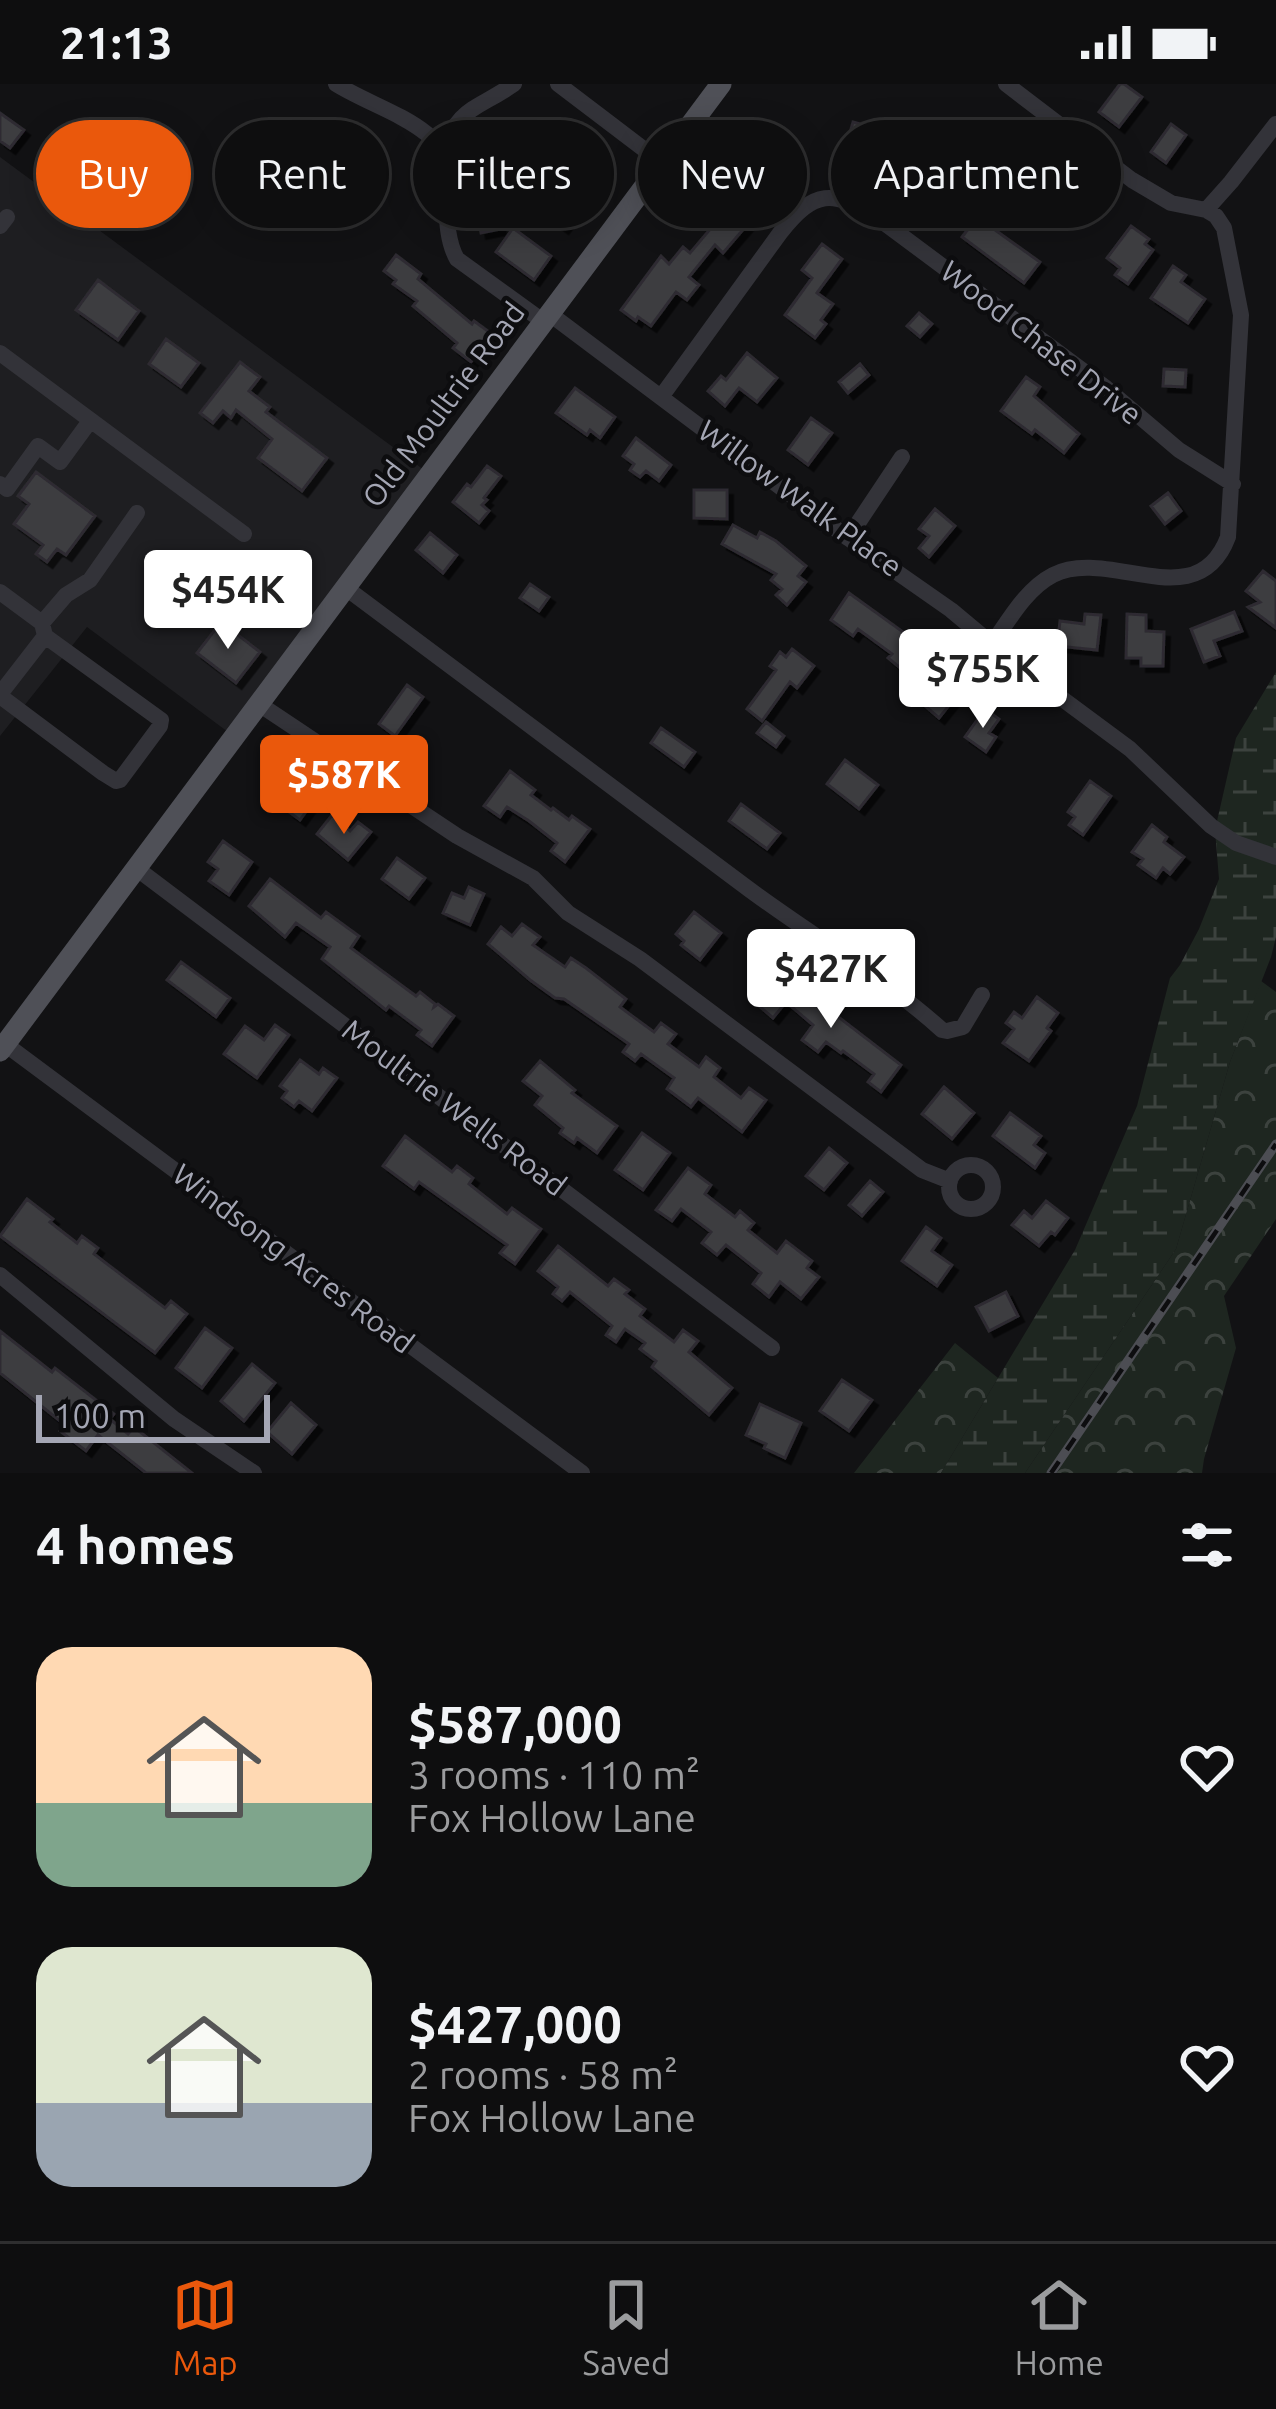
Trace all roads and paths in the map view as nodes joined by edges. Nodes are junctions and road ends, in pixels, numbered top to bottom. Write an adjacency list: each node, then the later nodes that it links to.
1 (336, 84): 9 (street)
2 (514, 84): 6 (street)
3 (558, 84): 10 (street)
4 (721, 84): 7 (main road, Old Moultrie Road)
5 (1006, 84): 12 (street)
6 (458, 120)
7 (694, 120)
8 (1276, 124): 12 (street)
9 (413, 126)
10 (638, 145)
11 (638, 195): 14 (main road, Old Moultrie Road)
12 (1206, 210): 20 (street)
13 (447, 228): 14 (street, Willow Walk Place)
14 (547, 318): 16 (street, Willow Walk Place); 24 (main road, Old Moultrie Road)
15 (0, 353): 17 (street)
16 (661, 398): 20 (street, Wood Chase Drive); 23 (street, Willow Walk Place)
17 (90, 421): 19 (street); 22 (street)
18 (902, 457): 23 (street)
19 (0, 484)
20 (1233, 484): 27 (street)
21 (137, 514): 26 (street)
22 (244, 534)
23 (848, 538): 27 (street, Willow Walk Place)
24 (346, 587): 29 (main road, Old Moultrie Road); 32 (street)
25 (0, 592): 26 (street)
26 (43, 629): 28 (street); 28 (street)
27 (992, 644): 30 (street, Willow Walk Place)
28 (0, 695)
29 (259, 704): 31 (main road, Old Moultrie Road); 34 (street)
30 (1276, 857)
31 (136, 868): 33 (main road, Old Moultrie Road); 36 (street, Moultrie Wells Road)
32 (982, 995)
33 (3, 1047): 38 (street, Windsong Acres Road)
34 (950, 1181)
35 (0, 1275): 37 (street)
36 (772, 1348)
37 (254, 1473)
38 (582, 1473)

